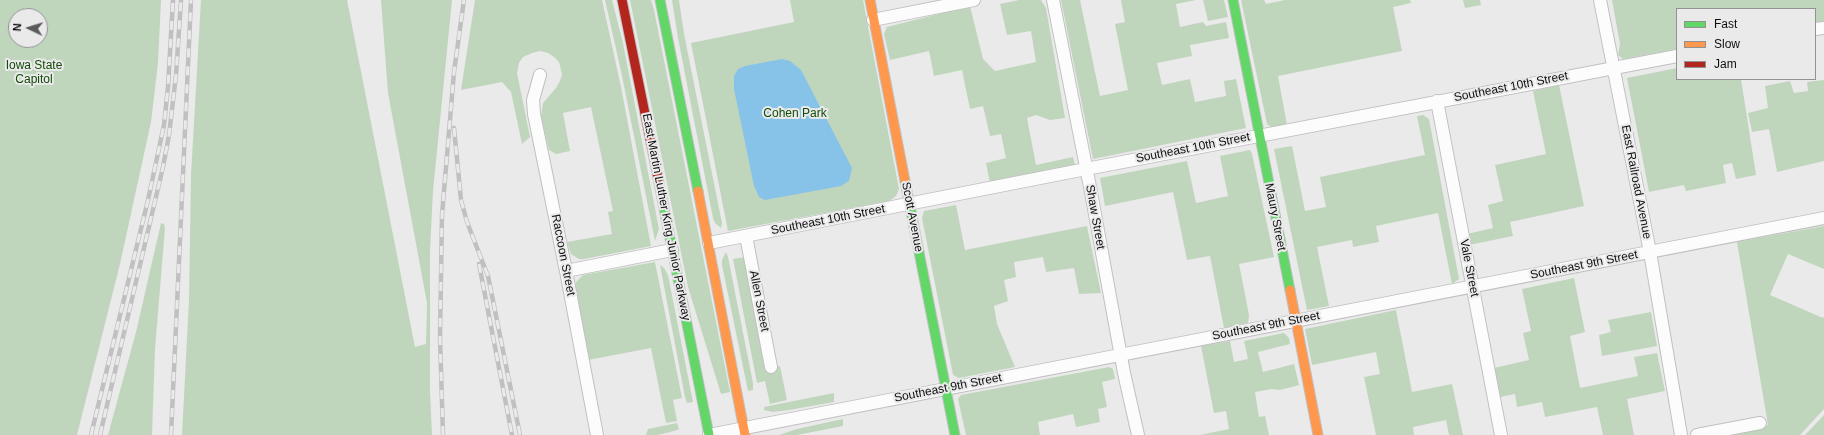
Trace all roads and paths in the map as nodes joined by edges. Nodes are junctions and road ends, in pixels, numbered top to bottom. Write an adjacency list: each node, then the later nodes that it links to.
1 (622, 0): 19 (main road, East Martin Luther King Junior Parkway)
2 (660, 0): 18 (main road)
3 (870, 0): 8 (main road, Scott Avenue)
4 (974, 0): 8 (street)
5 (1053, 0): 14 (street, Shaw Street)
6 (1233, 0): 13 (main road, Maury Street)
7 (1600, 0): 10 (street, East Railroad Avenue)
8 (873, 20): 15 (main road, Scott Avenue)
9 (1676, 56): 10 (street, Southeast 10th Street)
10 (1614, 68): 12 (street, Southeast 10th Street); 20 (street, East Railroad Avenue)
11 (540, 75): 21 (street, Raccoon Street)
12 (1436, 101): 13 (street, Southeast 10th Street); 22 (street, Vale Street)
13 (1259, 136): 14 (street, Southeast 10th Street); 23 (main road, Maury Street)
14 (1086, 169): 15 (street, Southeast 10th Street); 24 (street, Shaw Street)
15 (910, 204): 17 (street, Southeast 10th Street); 26 (main road, Scott Avenue)
16 (1824, 218): 20 (street, Southeast 9th Street)
17 (746, 236): 18 (street, Southeast 10th Street); 25 (street, Allen Street)
18 (709, 243): 28 (main road)
19 (672, 250): 21 (street); 30 (main road, East Martin Luther King Junior Parkway)
20 (1650, 252): 22 (street, Southeast 9th Street); 35 (street, East Railroad Avenue)
21 (566, 271): 29 (street, Raccoon Street)
22 (1472, 286): 23 (street, Southeast 9th Street); 34 (street, Vale Street)
23 (1296, 320): 24 (street, Southeast 9th Street); 33 (main road, Maury Street)
24 (1121, 354): 26 (street, Southeast 9th Street); 32 (street, Shaw Street)
25 (771, 367)
26 (946, 388): 28 (street, Southeast 9th Street); 31 (main road, Scott Avenue)
27 (1760, 423): 36 (street)
28 (744, 432): 30 (street, Southeast 9th Street)
29 (597, 435)
30 (709, 435)
31 (955, 435)
32 (1138, 435)
33 (1318, 435)
34 (1501, 435)
35 (1681, 435)
36 (1697, 435)

